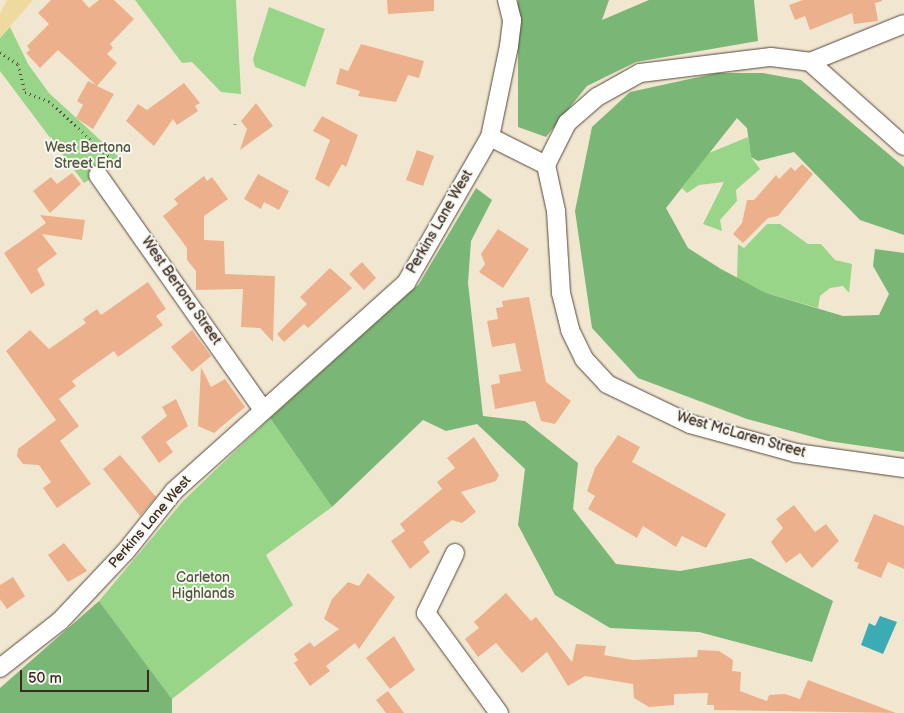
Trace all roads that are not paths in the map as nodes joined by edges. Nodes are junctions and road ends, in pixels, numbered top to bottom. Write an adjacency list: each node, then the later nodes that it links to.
1 (507, 0): 4 (street, Perkins Lane West)
2 (904, 24): 3 (street)
3 (810, 62): 5 (street); 6 (street)
4 (490, 137): 6 (street); 8 (street, Perkins Lane West)
5 (904, 146)
6 (546, 165): 9 (street, West McLaren Street)
7 (98, 175): 8 (street, West Bertona Street)
8 (262, 408): 11 (street, Perkins Lane West)
9 (904, 468)
10 (455, 553): 12 (street)
11 (0, 668)
12 (499, 713)

